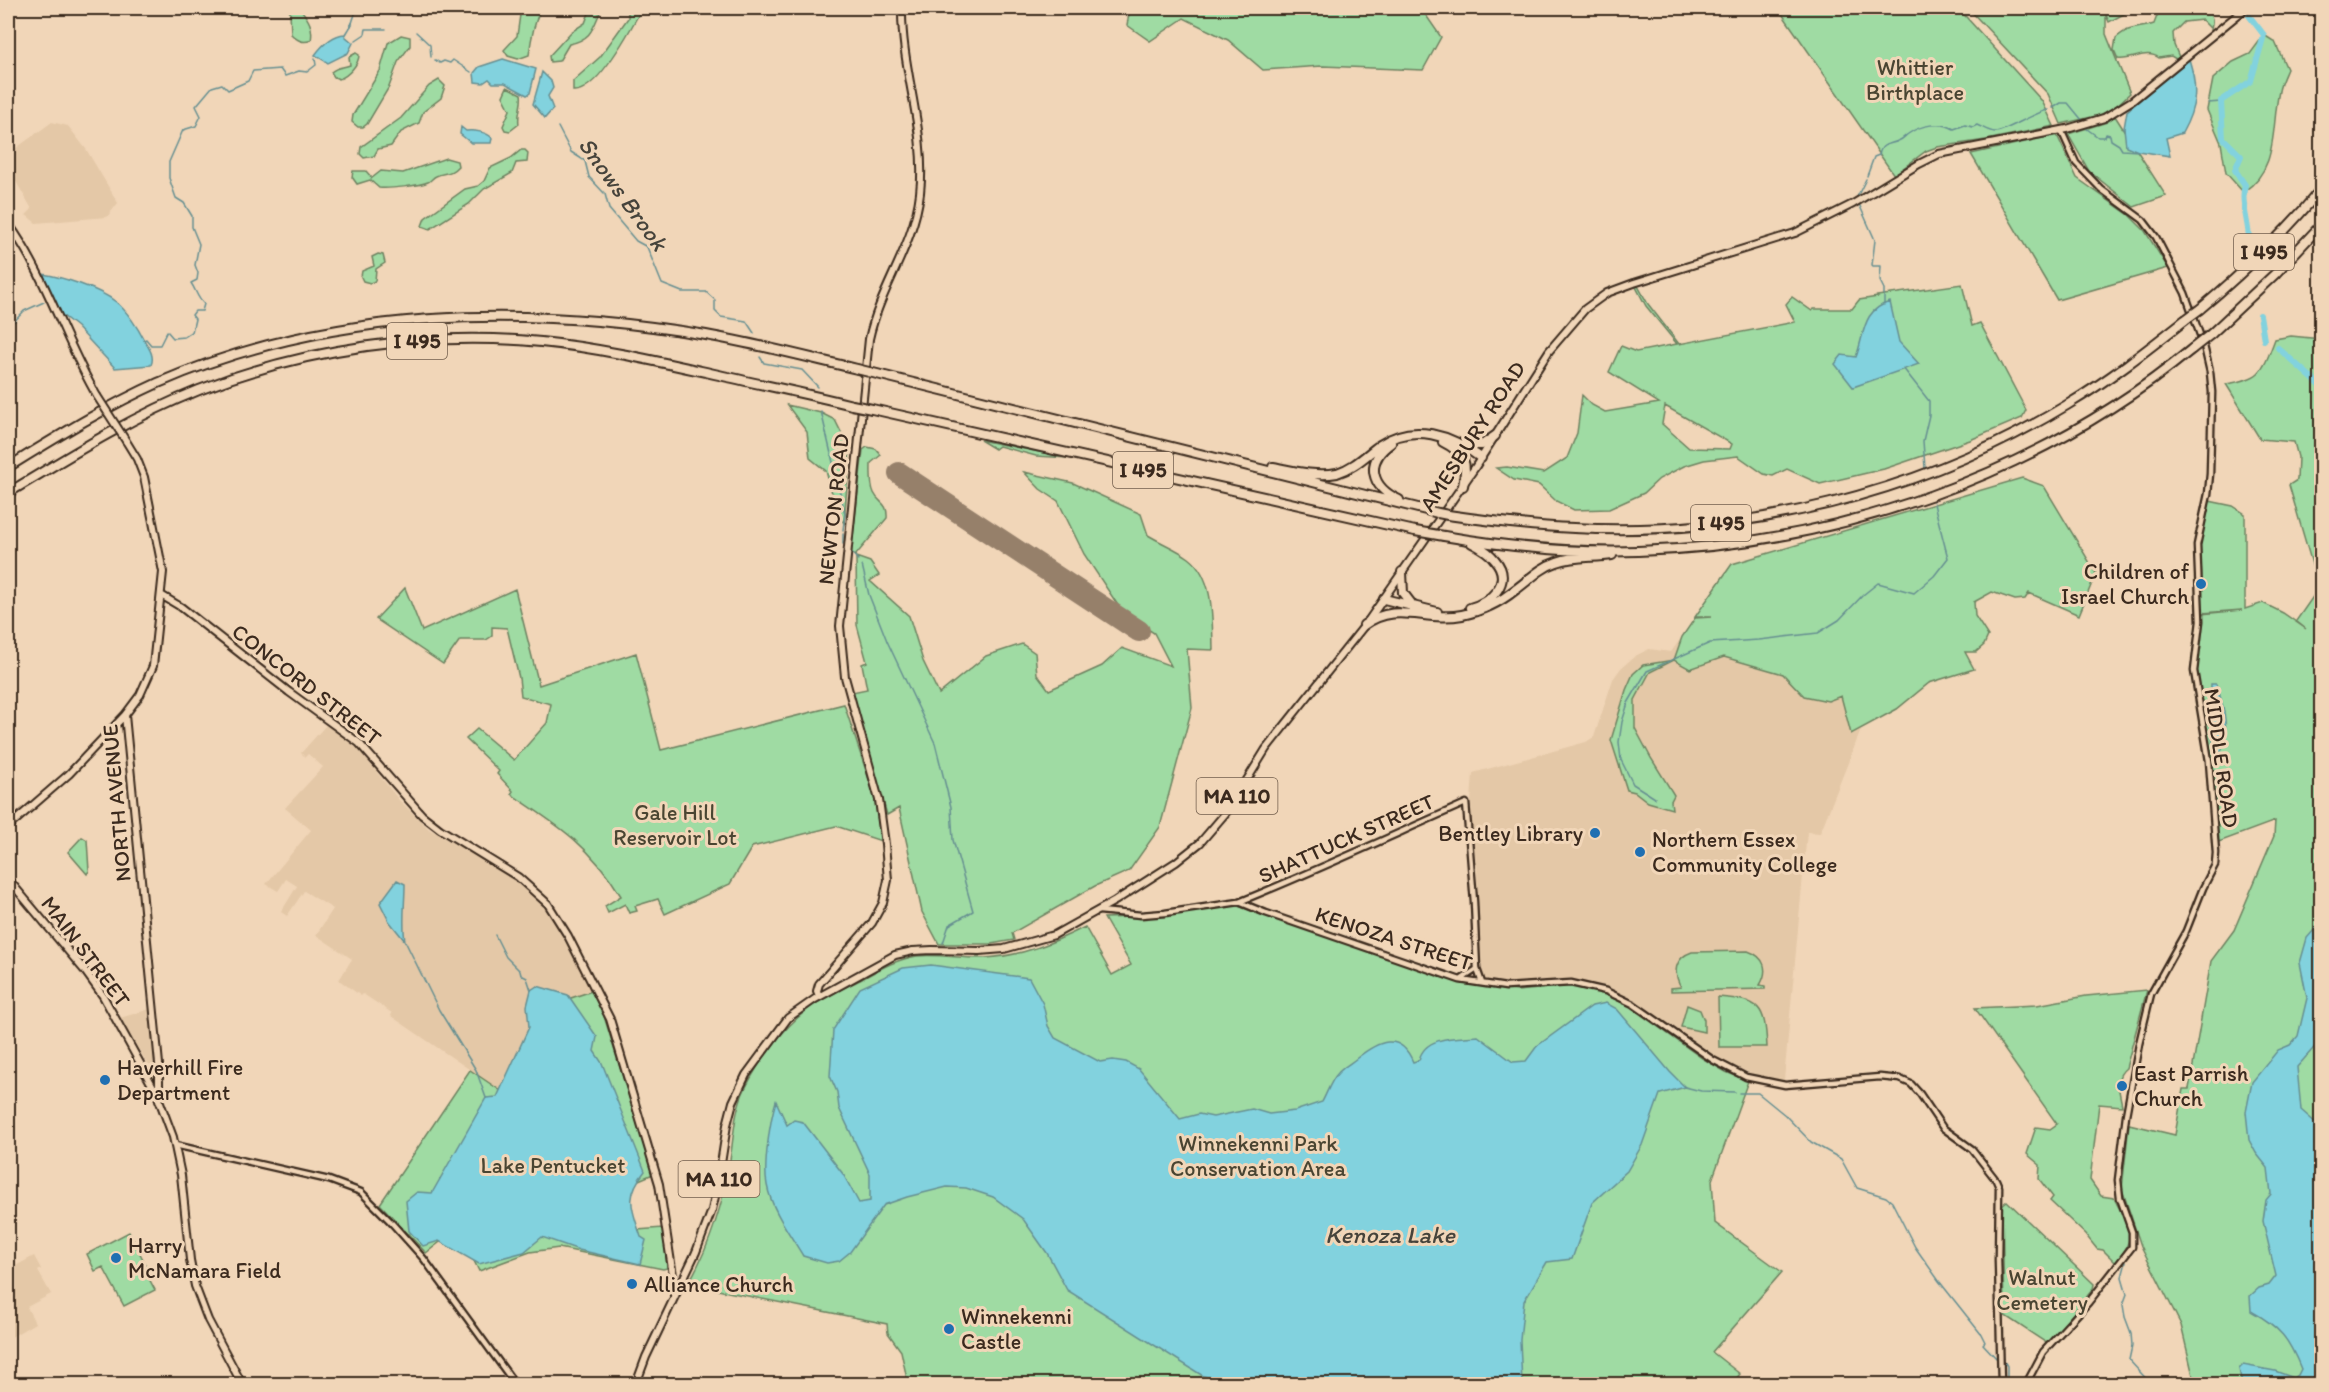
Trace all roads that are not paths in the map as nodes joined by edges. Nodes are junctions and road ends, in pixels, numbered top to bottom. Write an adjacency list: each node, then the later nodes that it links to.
1 (902, 8): 36 (main road, NEWTON ROAD)
2 (2246, 8): 3 (main road, AMESBURY ROAD / MA 110)
3 (2061, 130): 7 (main road, AMESBURY ROAD / MA 110); 44 (street, MIDDLE ROAD)
4 (2322, 188): 15 (highway, I 495, bridge)
5 (8, 223): 19 (main road, NORTH AVENUE, bridge)
6 (2322, 224): 17 (highway, I 495, bridge)
7 (1495, 436): 8 (highway); 11 (main road, AMESBURY ROAD / MA 110)
8 (1462, 445): 9 (highway); 11 (highway)
9 (1199, 454): 12 (highway, I 495, bridge); 15 (highway, I 495)
10 (1461, 455): 11 (highway); 13 (highway); 15 (highway)
11 (1481, 458): 13 (main road, AMESBURY ROAD / MA 110)
12 (8, 467)
13 (1462, 486): 18 (main road, AMESBURY ROAD / MA 110)
14 (8, 493): 16 (highway, I 495, bridge)
15 (1420, 509)
16 (1468, 540): 17 (highway, I 495); 21 (highway)
17 (1637, 551): 22 (highway)
18 (1402, 572): 20 (main road, AMESBURY ROAD / MA 110); 21 (highway)
19 (161, 595): 24 (main road, NORTH AVENUE); 39 (main road, CONCORD STREET)
20 (1382, 601): 21 (highway); 22 (highway); 23 (main road, AMESBURY ROAD / MA 110)
21 (1414, 607)
22 (1406, 613): 23 (highway)
23 (1364, 625): 29 (main road, AMESBURY ROAD / MA 110)
24 (125, 715): 25 (main road); 26 (main road, NORTH AVENUE)
25 (115, 724): 26 (main road); 27 (main road)
26 (126, 731): 37 (main road, NORTH AVENUE)
27 (8, 827)
28 (8, 879): 37 (main road, MAIN STREET)
29 (1119, 898): 31 (main road, AMESBURY ROAD / MA 110); 32 (street)
30 (1239, 902): 32 (street); 33 (street, SHATTUCK STREET); 34 (street, KENOZA STREET)
31 (1097, 911): 32 (street); 36 (main road, AMESBURY ROAD / MA 110)
32 (1120, 912)
33 (1477, 969): 34 (street); 35 (street)
34 (1460, 980): 35 (street, KENOZA STREET)
35 (1482, 983): 43 (street, KENOZA STREET)
36 (821, 995): 39 (main road, MA 110)
37 (159, 1100): 38 (main road, MAIN STREET)
38 (175, 1145): 40 (main road, MAIN STREET); 41 (street)
39 (674, 1298): 42 (main road, MA 110)
40 (242, 1384)
41 (515, 1384)
42 (636, 1384)
43 (2001, 1384)
44 (2026, 1384)

